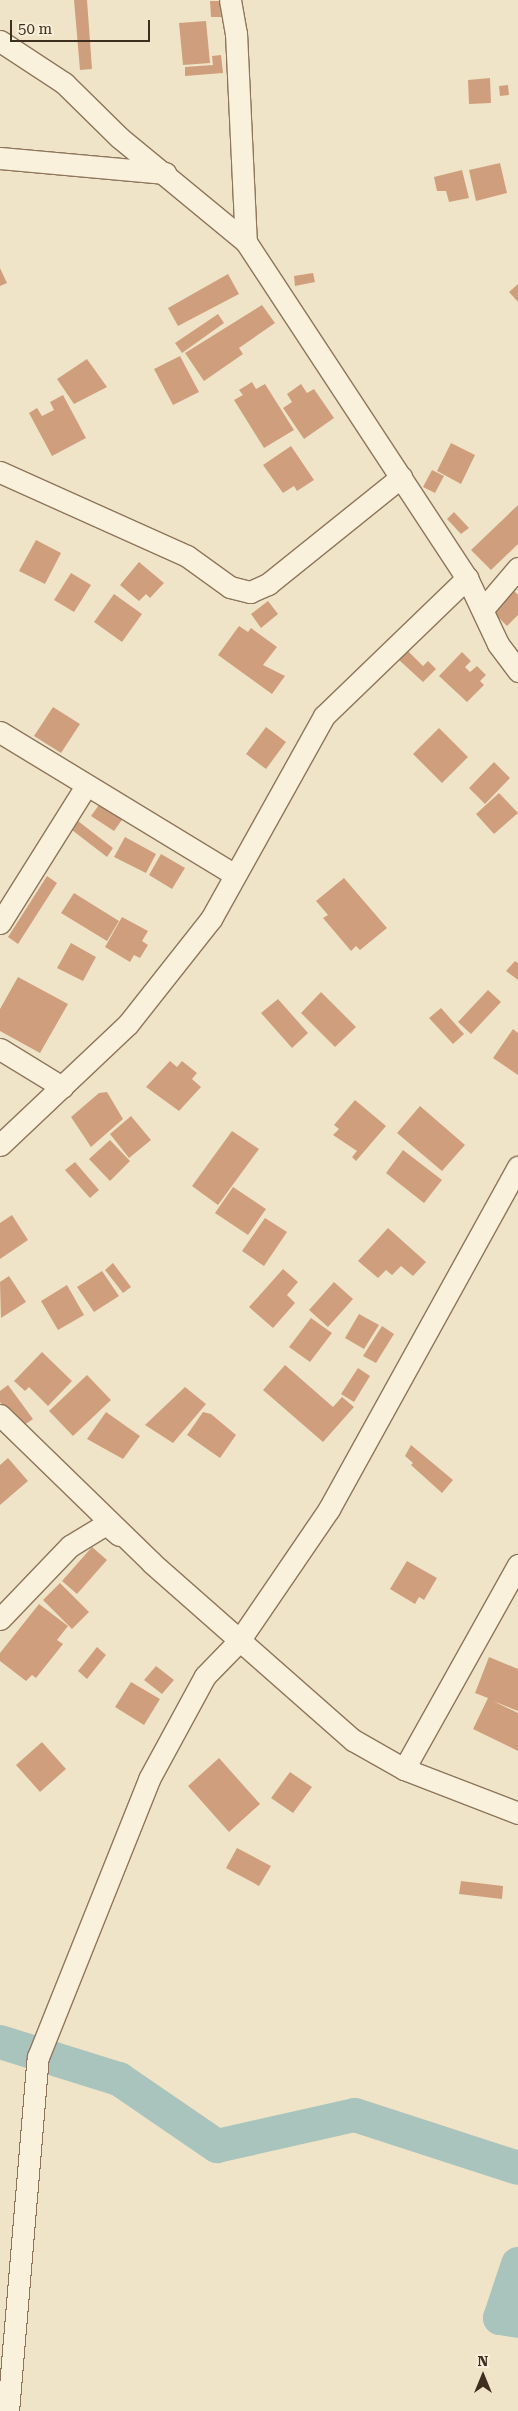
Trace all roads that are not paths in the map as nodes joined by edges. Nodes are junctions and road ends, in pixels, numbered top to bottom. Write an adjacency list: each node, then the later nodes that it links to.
1 (230, 0): 5 (street)
2 (0, 40): 4 (street)
3 (0, 158): 4 (street)
4 (165, 173): 5 (street)
5 (246, 242): 7 (street)
6 (0, 472): 7 (street)
7 (401, 477): 9 (street)
8 (518, 568): 10 (street)
9 (467, 578): 10 (street); 14 (street)
10 (483, 609): 11 (street)
11 (518, 670)
12 (0, 732): 13 (street)
13 (86, 786): 14 (street); 15 (street)
14 (235, 875): 17 (street)
15 (0, 923)
16 (0, 1049): 17 (street)
17 (62, 1087): 18 (street)
18 (0, 1145)
19 (518, 1167): 24 (street)
20 (0, 1415): 21 (street)
21 (152, 1562): 23 (street); 24 (street)
22 (518, 1566): 25 (street)
23 (0, 1619)
24 (239, 1641): 25 (street); 27 (street)
25 (404, 1769): 26 (street)
26 (518, 1813)
27 (8, 2411)

